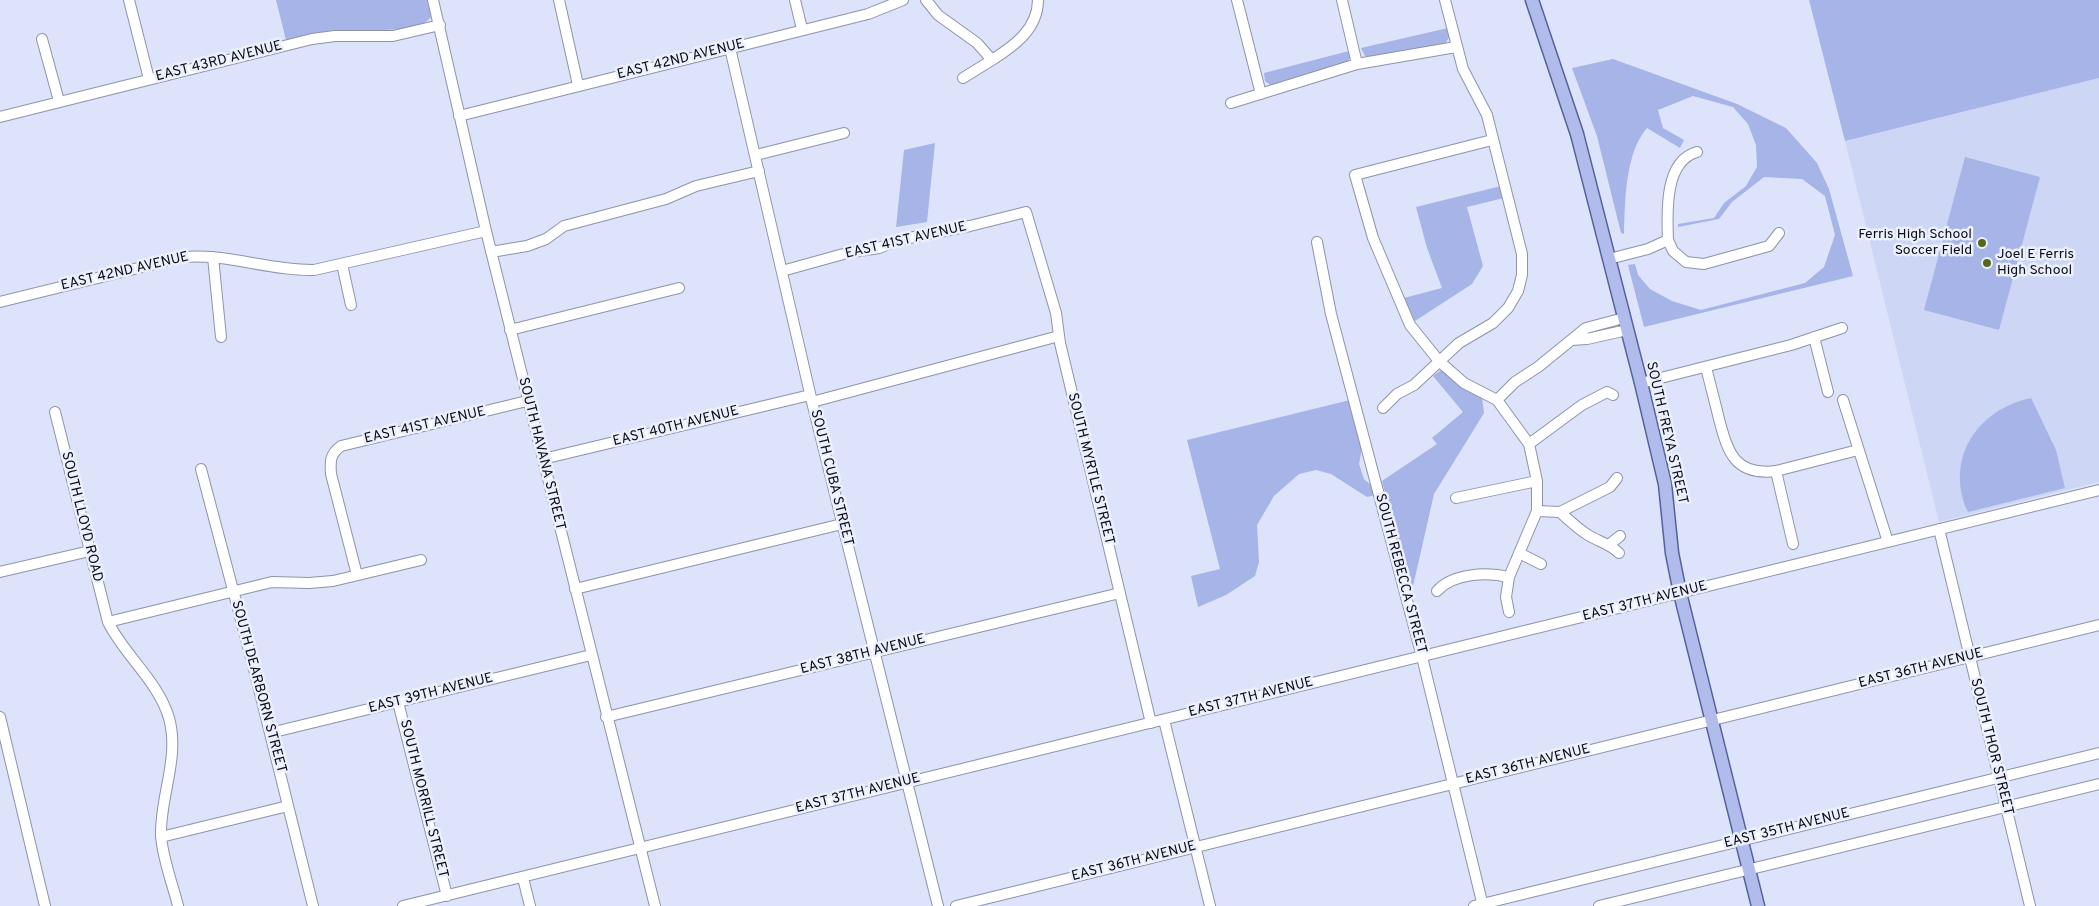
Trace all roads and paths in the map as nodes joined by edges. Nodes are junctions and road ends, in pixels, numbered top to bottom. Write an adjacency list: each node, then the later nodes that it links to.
1 (129, 0): 20 (street)
2 (434, 0): 12 (street, SOUTH HAVANA STREET)
3 (559, 0): 21 (street)
4 (795, 0): 13 (street)
5 (903, 0): 13 (street, EAST 42ND AVENUE)
6 (926, 0): 17 (street)
7 (1038, 0): 17 (street)
8 (1237, 0): 22 (street)
9 (1342, 0): 18 (street)
10 (1445, 0): 15 (street)
11 (1532, 0): 38 (main road, SOUTH FREYA STREET)
12 (440, 25): 20 (street, EAST 43RD AVENUE); 25 (street, SOUTH HAVANA STREET)
13 (802, 29): 16 (street, EAST 42ND AVENUE)
14 (42, 39): 23 (street)
15 (1456, 47): 18 (street); 28 (street)
16 (730, 48): 21 (street, EAST 42ND AVENUE); 30 (street, SOUTH CUBA STREET)
17 (992, 60): 19 (street)
18 (1358, 64): 22 (street)
19 (964, 78)
20 (149, 79): 23 (street, EAST 43RD AVENUE)
21 (578, 85): 25 (street, EAST 42ND AVENUE)
22 (1262, 94): 24 (street)
23 (58, 101): 26 (street, EAST 43RD AVENUE)
24 (1231, 103)
25 (459, 116): 33 (street, SOUTH HAVANA STREET)
26 (0, 117)
27 (844, 133): 30 (street)
28 (1492, 140): 51 (street); 51 (street)
29 (1697, 152): 35 (street)
30 (756, 155): 31 (street, SOUTH CUBA STREET)
31 (759, 171): 37 (street); 41 (street, SOUTH CUBA STREET)
32 (1028, 216): 41 (street, EAST 41ST AVENUE); 48 (street, SOUTH MYRTLE STREET)
33 (486, 231): 37 (street, SOUTH HAVANA STREET); 40 (street, EAST 42ND AVENUE)
34 (1779, 233): 35 (street)
35 (1668, 240): 38 (street)
36 (1317, 242): 97 (street, SOUTH REBECCA STREET)
37 (491, 252): 47 (street, SOUTH HAVANA STREET)
38 (1608, 256): 45 (main road, SOUTH FREYA STREET)
39 (213, 257): 40 (street, EAST 42ND AVENUE); 43 (street, EAST 42ND AVENUE); 49 (street)
40 (342, 264): 44 (street)
41 (782, 271): 56 (street, SOUTH CUBA STREET)
42 (679, 288): 47 (street)
43 (0, 302)
44 (351, 305)
45 (1626, 324): 53 (main road, SOUTH FREYA STREET); 57 (street)
46 (1842, 328): 50 (street)
47 (510, 330): 59 (street, SOUTH HAVANA STREET)
48 (1059, 336): 56 (street, EAST 40TH AVENUE); 90 (street, SOUTH MYRTLE STREET)
49 (220, 337)
50 (1814, 337): 52 (street); 55 (street)
51 (1439, 361): 57 (street); 60 (street)
52 (1706, 367): 53 (street); 66 (street)
53 (1640, 383): 91 (main road, SOUTH FREYA STREET)
54 (1610, 391): 62 (street)
55 (1828, 392)
56 (811, 398): 64 (street, EAST 40TH AVENUE); 73 (street, SOUTH CUBA STREET)
57 (1497, 400): 62 (street)
58 (1842, 400): 63 (street)
59 (527, 401): 64 (street, SOUTH HAVANA STREET); 85 (street, EAST 41ST AVENUE)
60 (1383, 408)
61 (55, 412): 79 (street, SOUTH LLOYD ROAD)
62 (1530, 444): 68 (street)
63 (1858, 450): 66 (street); 76 (street)
64 (543, 460): 87 (street, SOUTH HAVANA STREET)
65 (201, 469): 89 (street, SOUTH DEARBORN STREET)
66 (1776, 471): 78 (street)
67 (1617, 478): 72 (street)
68 (1537, 481): 70 (street); 71 (street)
69 (2099, 490): 74 (street, EAST 37TH AVENUE)
70 (1456, 498)
71 (1537, 511): 72 (street); 80 (street)
72 (1560, 512): 77 (street)
73 (842, 524): 87 (street); 95 (street, SOUTH CUBA STREET)
74 (1939, 529): 76 (street, EAST 37TH AVENUE); 98 (street, SOUTH THOR STREET)
75 (1620, 536): 77 (street)
76 (1891, 541): 91 (street, EAST 37TH AVENUE)
77 (1610, 544): 81 (street)
78 (1793, 544)
79 (90, 551): 84 (street); 93 (street, SOUTH LLOYD ROAD)
80 (1519, 553): 83 (street); 86 (street)
81 (1619, 553)
82 (421, 560): 85 (street)
83 (1541, 564)
84 (0, 572)
85 (357, 575): 89 (street)
86 (1509, 577): 88 (street); 92 (street)
87 (575, 589): 96 (street, SOUTH HAVANA STREET)
88 (1437, 591)
89 (233, 592): 93 (street); 105 (street, SOUTH DEARBORN STREET)
90 (1120, 593): 95 (street, EAST 38TH AVENUE); 104 (street, SOUTH MYRTLE STREET)
91 (1680, 593): 97 (street, EAST 37TH AVENUE); 102 (main road, SOUTH FREYA STREET)
92 (1509, 612)
93 (108, 622): 113 (street, SOUTH LLOYD ROAD)
94 (2099, 625): 98 (street, EAST 36TH AVENUE)
95 (875, 652): 100 (street, EAST 38TH AVENUE); 108 (street, SOUTH CUBA STREET)
96 (591, 655): 99 (street, EAST 39TH AVENUE); 100 (street, SOUTH HAVANA STREET)
97 (1422, 656): 103 (street, EAST 37TH AVENUE); 109 (street, SOUTH REBECCA STREET)
98 (1969, 658): 102 (street, EAST 36TH AVENUE); 107 (street, SOUTH THOR STREET)
99 (398, 702): 105 (street, EAST 39TH AVENUE); 119 (street, SOUTH MORRILL STREET)
100 (606, 717): 116 (street, SOUTH HAVANA STREET)
101 (0, 718): 121 (street)
102 (1713, 719): 109 (street, EAST 36TH AVENUE); 114 (main road, SOUTH FREYA STREET)
103 (1164, 720): 104 (street, EAST 37TH AVENUE); 115 (street)
104 (1151, 723): 108 (street, EAST 37TH AVENUE)
105 (270, 733): 111 (street, SOUTH DEARBORN STREET)
106 (2099, 753): 107 (street, EAST 35TH AVENUE)
107 (1999, 778): 112 (street, SOUTH THOR STREET); 114 (street, EAST 35TH AVENUE)
108 (906, 782): 116 (street, EAST 37TH AVENUE); 127 (street, SOUTH CUBA STREET)
109 (1454, 784): 115 (street, EAST 36TH AVENUE); 120 (street, SOUTH REBECCA STREET)
110 (2099, 784): 112 (street)
111 (288, 806): 113 (street); 123 (street, SOUTH DEARBORN STREET)
112 (2005, 807): 117 (street); 132 (street, SOUTH THOR STREET)
113 (161, 837): 122 (street, SOUTH LLOYD ROAD)
114 (1742, 840): 117 (main road, SOUTH FREYA STREET); 120 (street, EAST 35TH AVENUE)
115 (1195, 847): 128 (street, EAST 36TH AVENUE); 129 (street)
116 (640, 849): 118 (street, EAST 37TH AVENUE); 126 (street, SOUTH HAVANA STREET)
117 (1750, 869): 130 (street); 131 (main road, SOUTH FREYA STREET)
118 (523, 878): 119 (street, EAST 37TH AVENUE); 125 (street)
119 (447, 896): 124 (street, EAST 37TH AVENUE)
120 (1480, 905)
121 (45, 906)
122 (178, 906)
123 (313, 906)
124 (404, 906)
125 (530, 906)
126 (655, 906)
127 (938, 906)
128 (956, 906)
129 (1210, 906)
130 (1599, 906)
131 (1758, 906)
132 (2030, 906)

